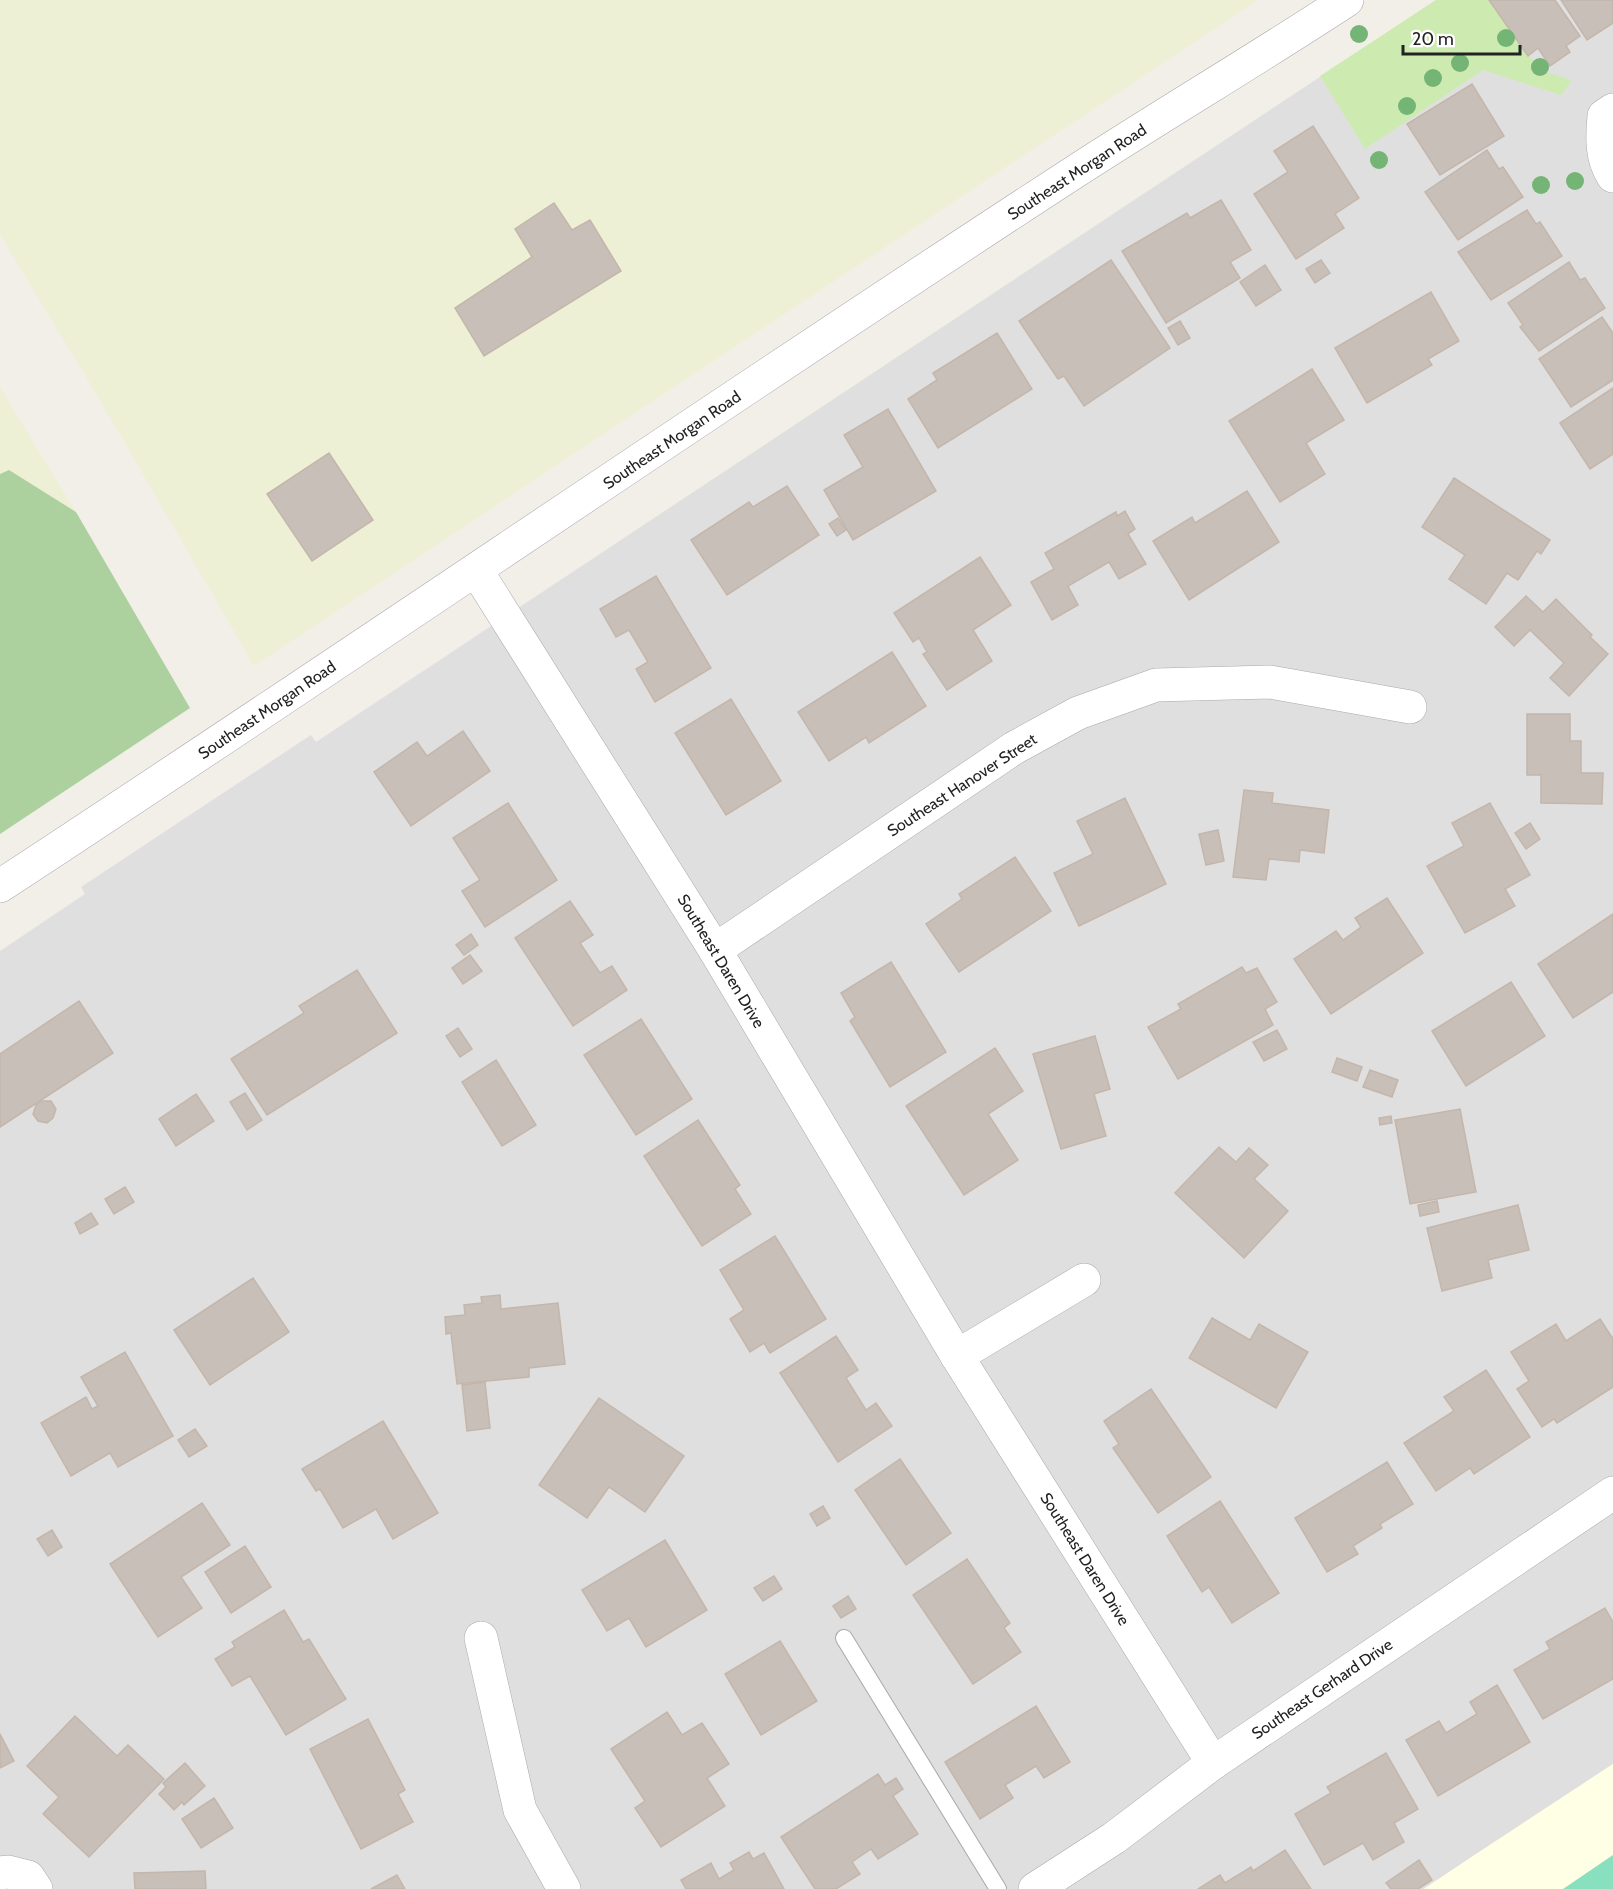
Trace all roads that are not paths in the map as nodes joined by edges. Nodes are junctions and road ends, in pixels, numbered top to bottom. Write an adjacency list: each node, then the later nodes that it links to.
1 (1347, 0): 4 (street, Southeast Morgan Road)
2 (1607, 124): 3 (street)
3 (1613, 176)
4 (476, 570): 6 (street, Southeast Morgan Road); 7 (street, Southeast Daren Drive)
5 (1410, 707): 7 (street, Southeast Hanover Street)
6 (0, 886)
7 (715, 950): 9 (street, Southeast Daren Drive)
8 (1084, 1280): 9 (street)
9 (957, 1356): 13 (street, Southeast Daren Drive)
10 (1613, 1493): 13 (street, Southeast Gerhard Drive)
11 (481, 1638): 16 (street)
12 (844, 1638): 17 (lane)
13 (1213, 1762): 18 (street, Southeast Gerhard Drive)
14 (0, 1873): 15 (street)
15 (36, 1889)
16 (564, 1889)
17 (998, 1889)
18 (1035, 1889)

